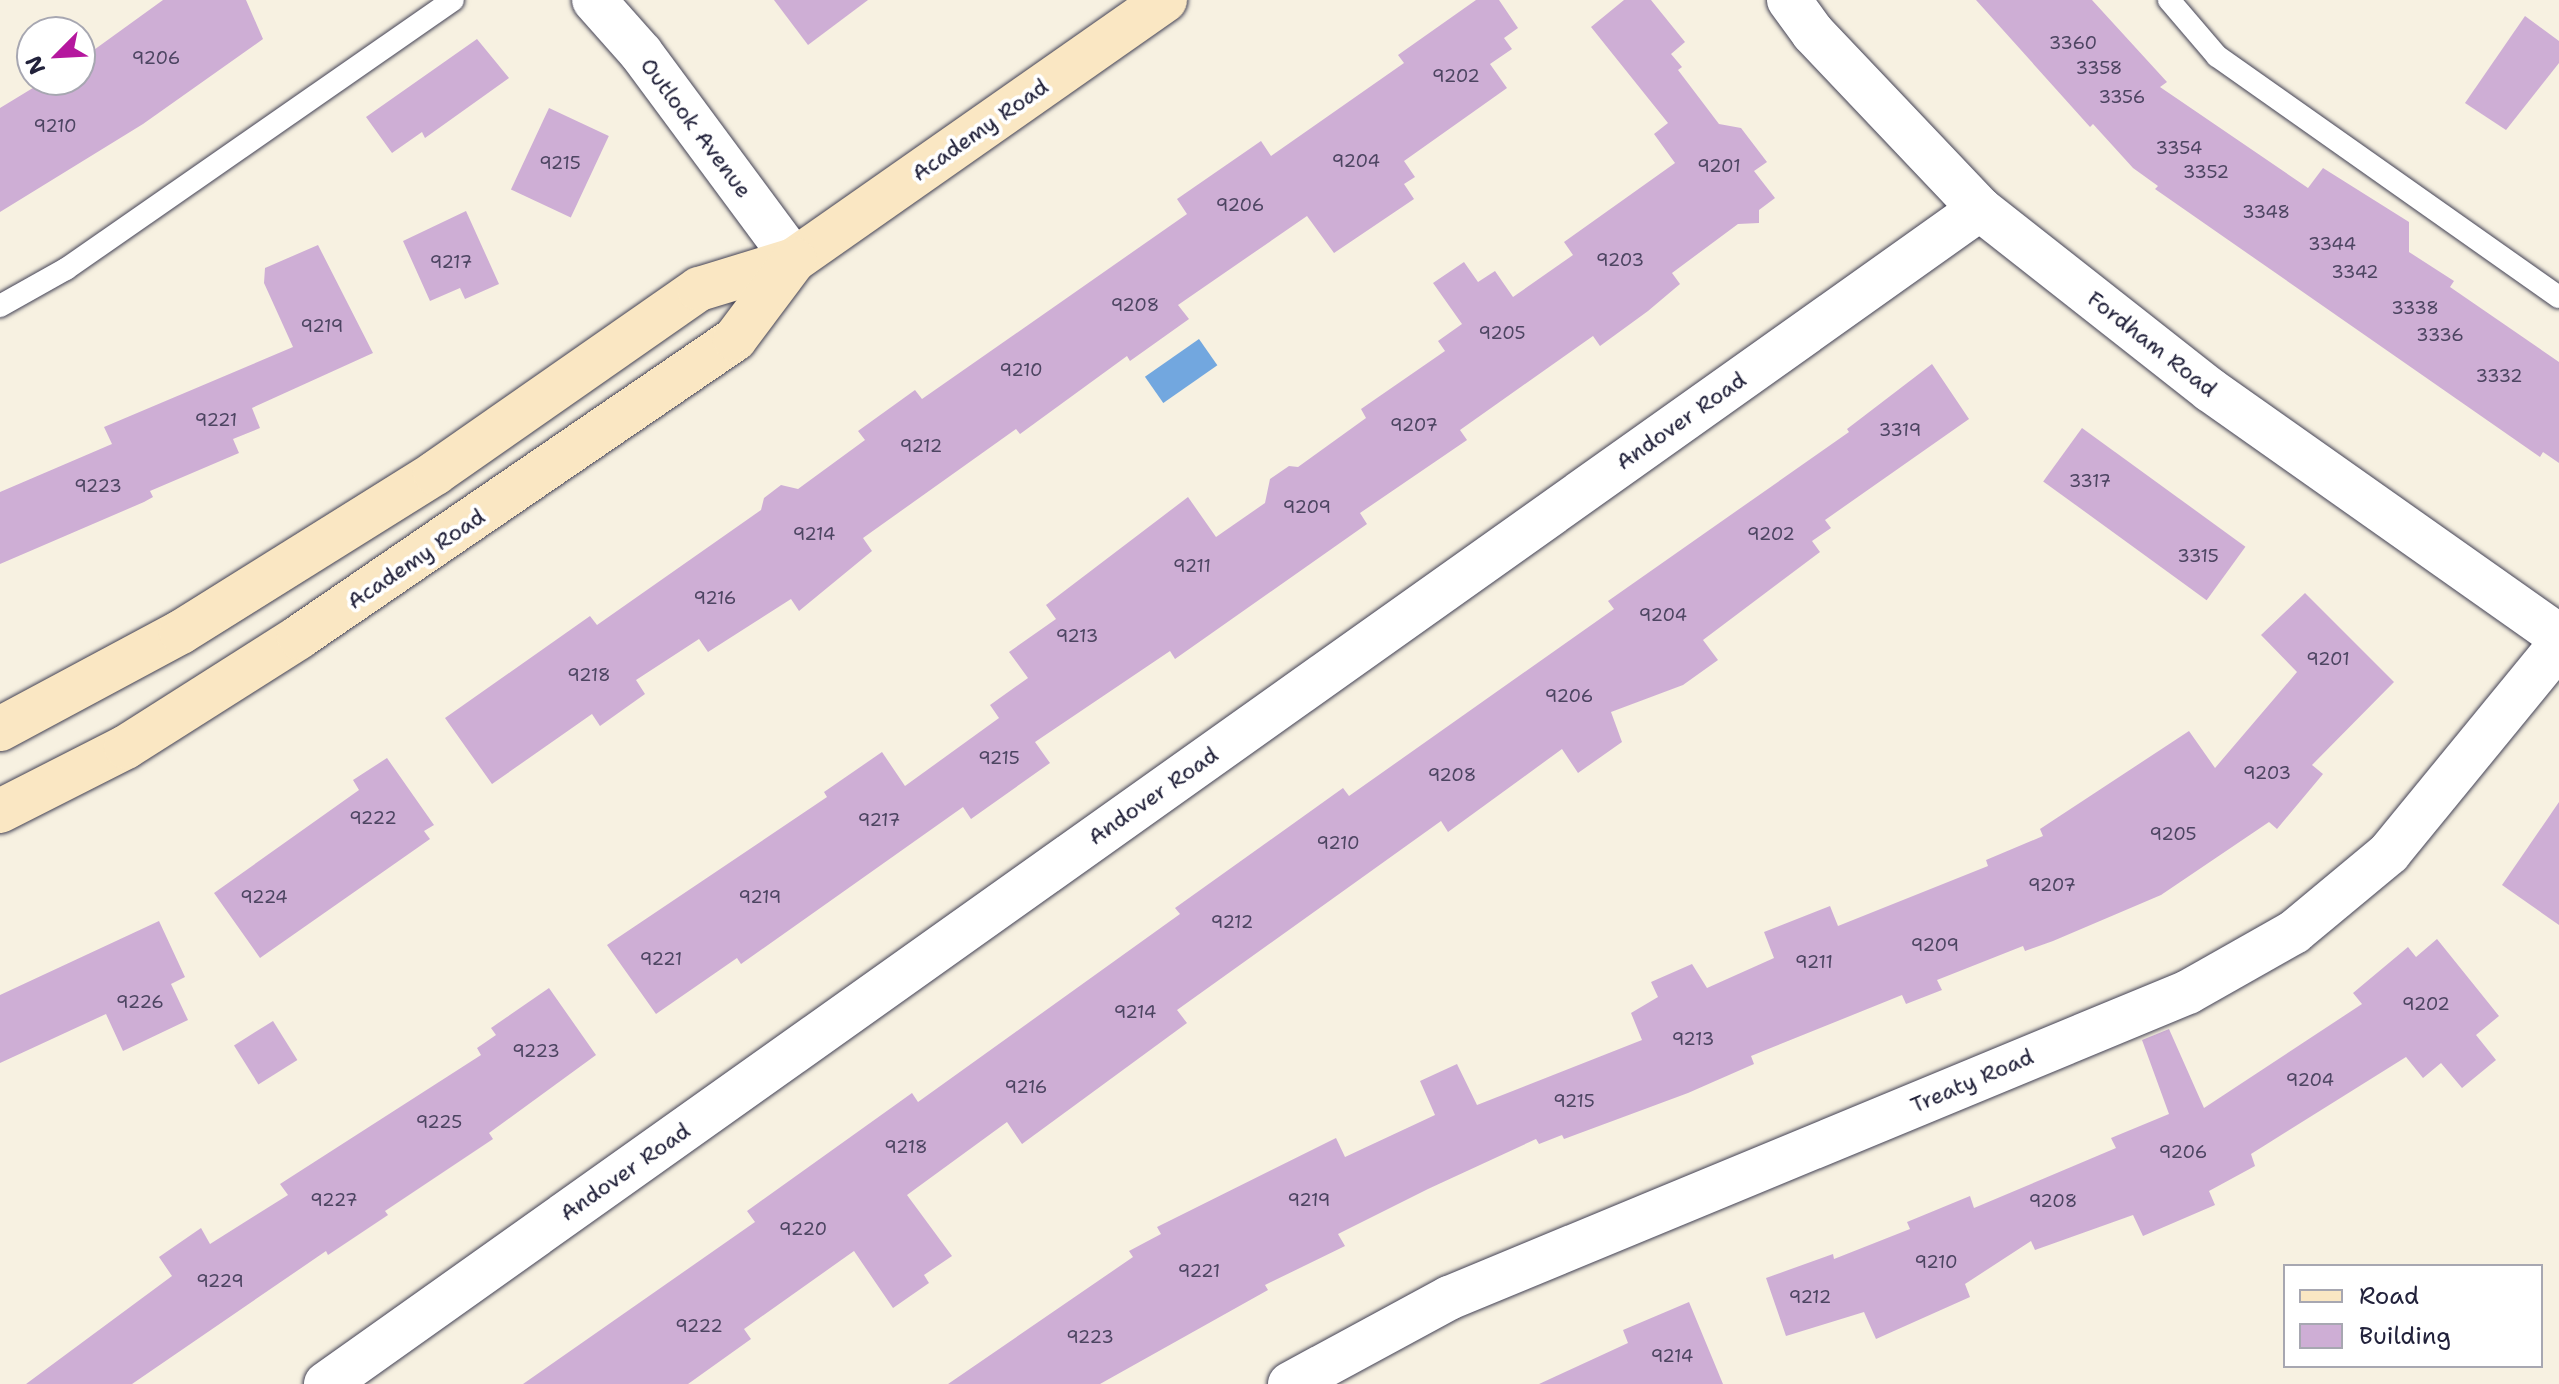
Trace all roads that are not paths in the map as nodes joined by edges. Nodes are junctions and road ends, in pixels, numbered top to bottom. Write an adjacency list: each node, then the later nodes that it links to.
1 (453, 0): 9 (lane)
2 (594, 0): 7 (street, Outlook Avenue)
3 (1165, 0): 7 (main road, Academy Road)
4 (1789, 0): 6 (street, Fordham Road)
5 (2169, 0): 8 (lane)
6 (1980, 209): 10 (street, Fordham Road); 14 (street, Andover Road)
7 (794, 260): 12 (main road, Academy Road); 13 (main road, Academy Road)
8 (2559, 297)
9 (0, 306)
10 (2559, 636)
11 (2559, 645): 15 (street, Treaty Road)
12 (0, 729)
13 (0, 811)
14 (326, 1384)
15 (1290, 1384)

